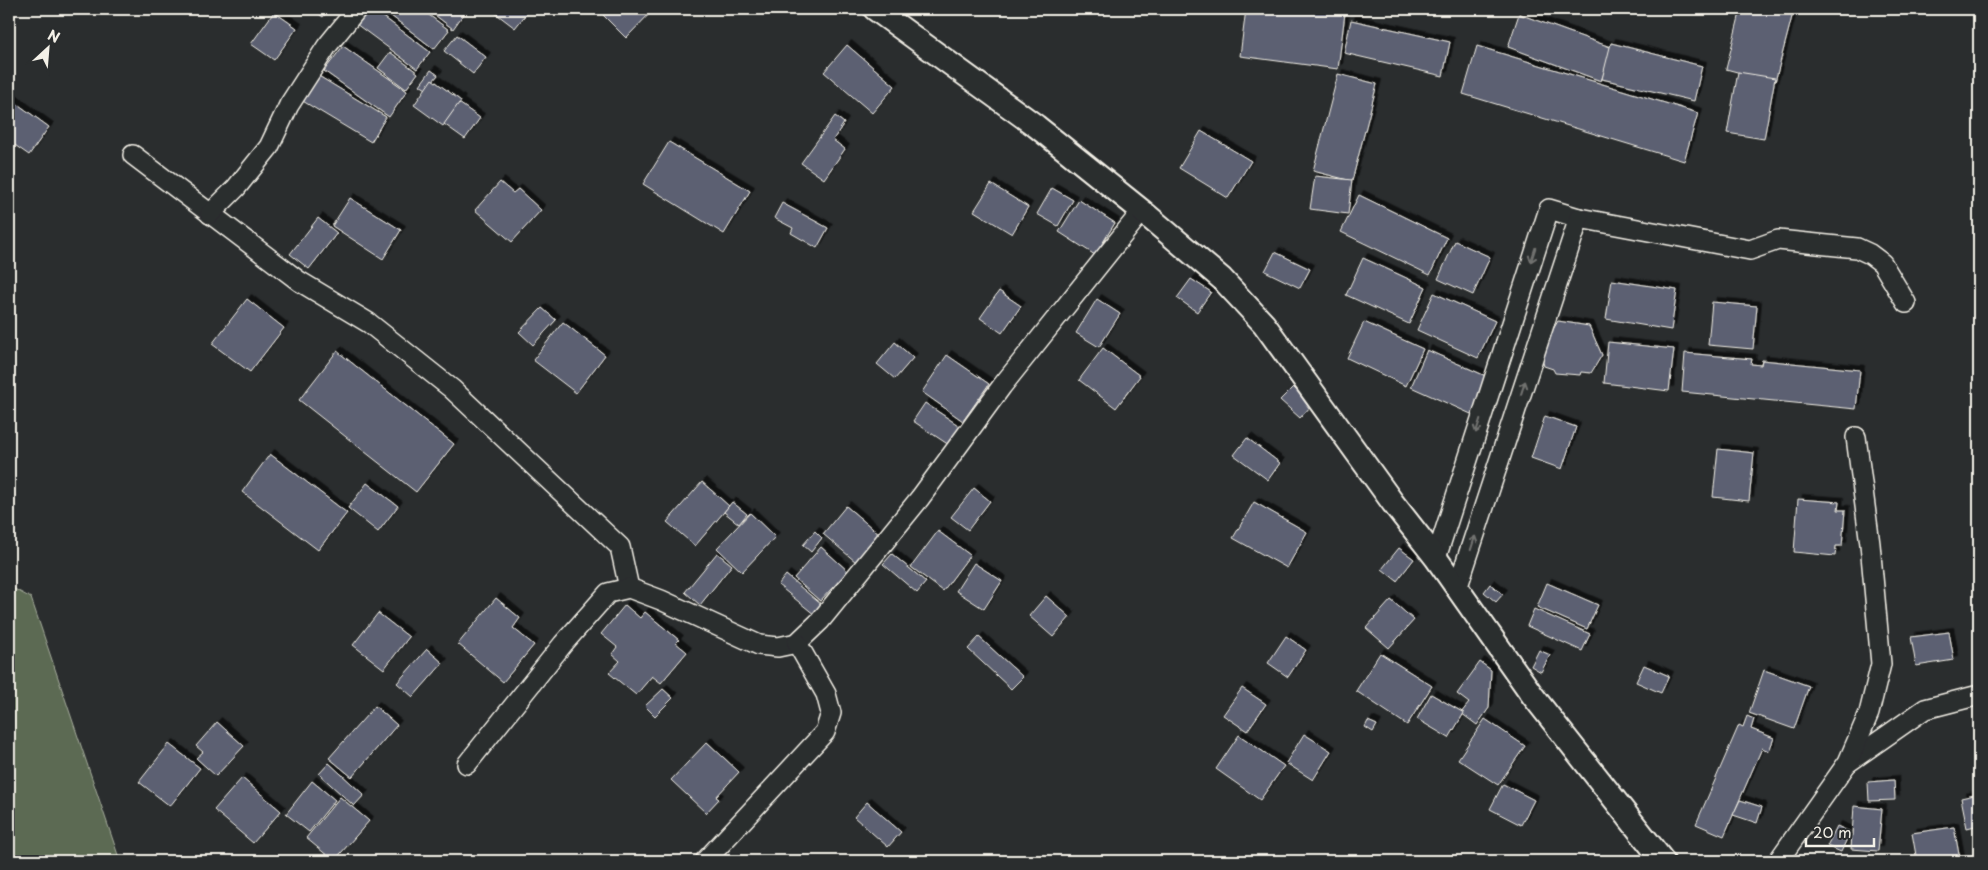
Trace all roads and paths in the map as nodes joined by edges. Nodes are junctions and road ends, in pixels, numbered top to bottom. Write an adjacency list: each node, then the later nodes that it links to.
1 (358, 9): 5 (street)
2 (875, 9): 4 (street)
3 (134, 155): 5 (street)
4 (1142, 211): 9 (street); 12 (street)
5 (210, 214): 10 (street)
6 (1579, 218): 7 (street); 9 (street, one-way to 9); 11 (street, one-way to 6)
7 (1906, 302)
8 (1856, 437): 14 (street)
9 (1436, 558): 11 (street)
10 (629, 588): 12 (street); 15 (street)
11 (1458, 589): 17 (street)
12 (797, 643): 16 (street)
13 (1979, 695): 14 (street)
14 (1848, 762): 18 (street)
15 (467, 764)
16 (705, 861)
17 (1663, 861)
18 (1778, 861)

